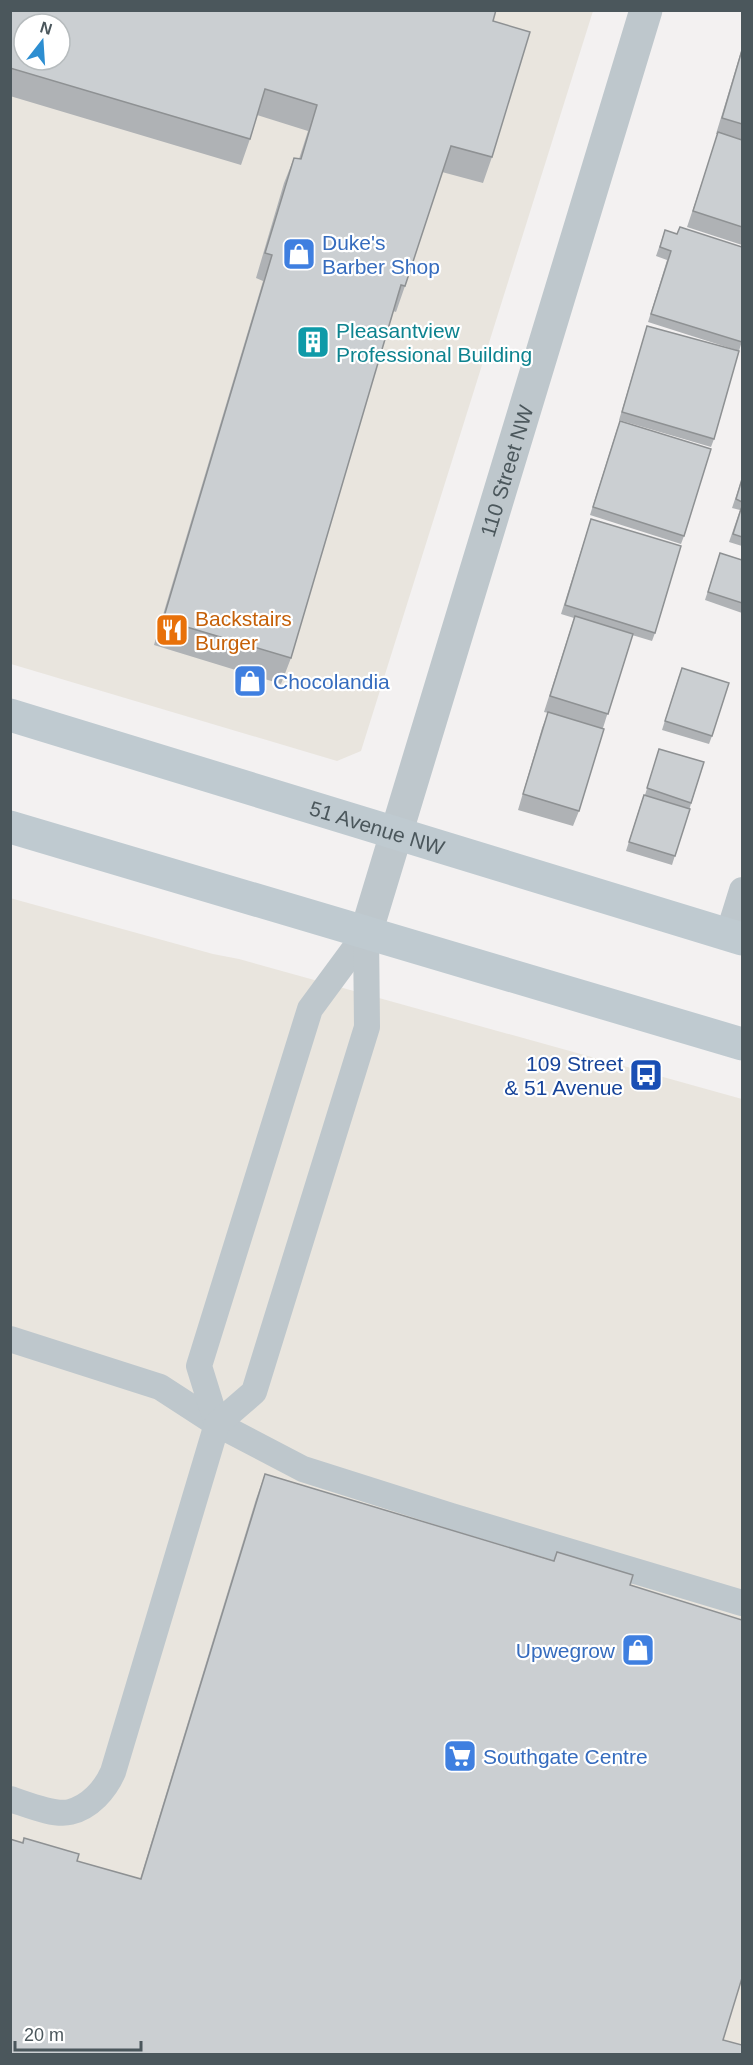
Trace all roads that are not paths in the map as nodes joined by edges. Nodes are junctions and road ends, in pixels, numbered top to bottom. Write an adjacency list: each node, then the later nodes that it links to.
1 (646, 10): 4 (street, 110 Street NW)
2 (10, 715): 4 (main road, 51 Avenue NW)
3 (10, 827): 6 (main road)
4 (396, 834): 6 (street, 110 Street NW); 7 (main road, 51 Avenue NW)
5 (742, 890): 7 (lane)
6 (366, 933): 8 (main road); 10 (lane); 10 (lane)
7 (735, 937)
8 (742, 1044)
9 (10, 1340): 10 (lane)
10 (217, 1424): 11 (lane); 12 (lane)
11 (742, 1603)
12 (10, 1799)

